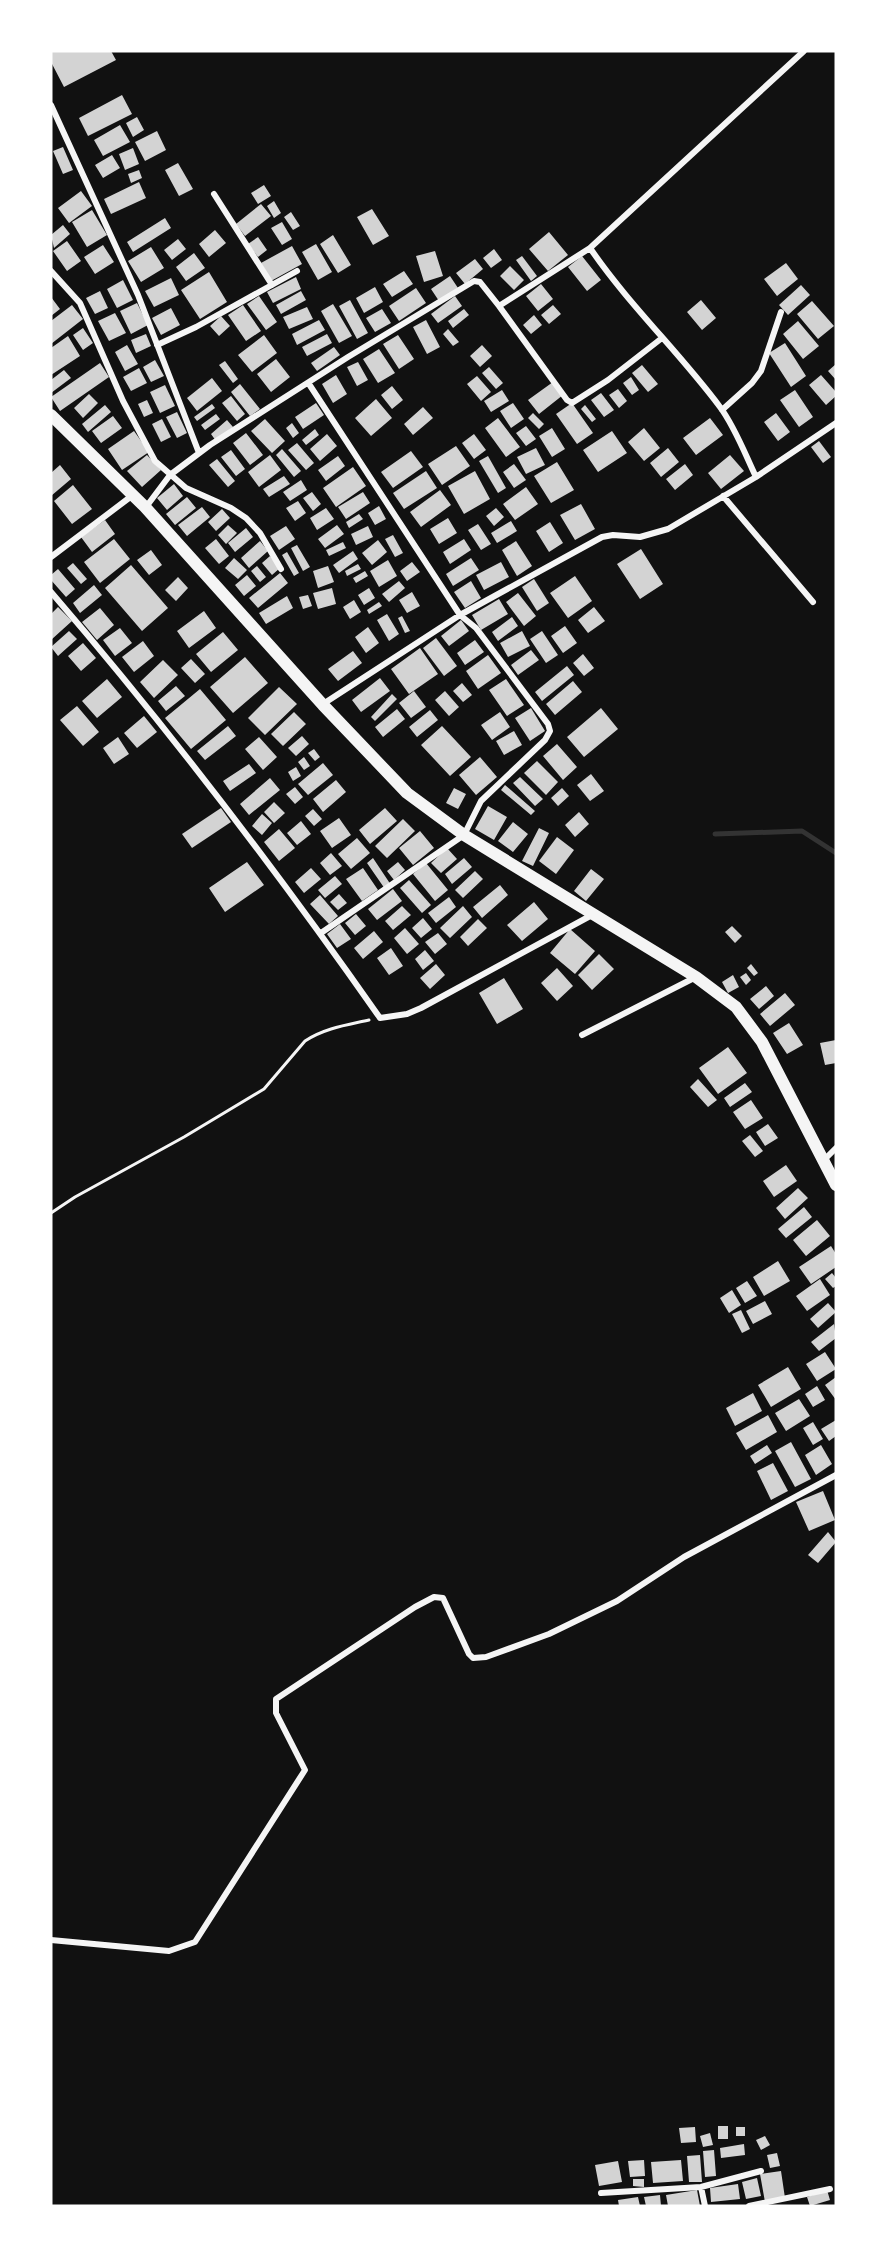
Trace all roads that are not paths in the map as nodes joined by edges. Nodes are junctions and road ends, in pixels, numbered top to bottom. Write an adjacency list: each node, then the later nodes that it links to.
1 (804, 51): 4 (street)
2 (51, 105): 11 (street)
3 (214, 194): 7 (street)
4 (590, 248): 8 (street); 10 (street)
5 (51, 271): 17 (street)
6 (297, 271): 7 (street)
7 (272, 285): 11 (street)
8 (499, 306): 10 (street); 12 (street)
9 (781, 312): 13 (street)
10 (662, 338): 13 (street)
11 (157, 345): 16 (street)
12 (309, 384): 16 (street); 26 (street)
13 (722, 410): 18 (street)
14 (51, 415): 19 (main road)
15 (836, 423): 18 (street)
16 (199, 453): 17 (street)
17 (172, 474): 21 (street); 23 (street)
18 (756, 477): 20 (street)
19 (133, 495): 21 (main road); 22 (street)
20 (723, 496): 25 (street); 26 (street)
21 (145, 507): 27 (main road)
22 (51, 557)
23 (281, 569)
24 (51, 592): 30 (street)
25 (813, 602)
26 (460, 615): 27 (street); 28 (street)
27 (322, 705): 28 (main road)
28 (464, 835): 29 (main road); 30 (street)
29 (592, 915): 30 (street); 31 (main road)
30 (321, 933)
31 (696, 977): 32 (street); 34 (main road)
32 (582, 1035)
33 (836, 1148): 34 (street)
34 (823, 1161): 35 (main road)
35 (836, 1185)
36 (836, 1475): 37 (street)
37 (51, 1940)
38 (761, 2171): 39 (street)
39 (701, 2187): 41 (street); 42 (street)
40 (830, 2189): 43 (street)
41 (601, 2193)
42 (705, 2206)
43 (749, 2206)

